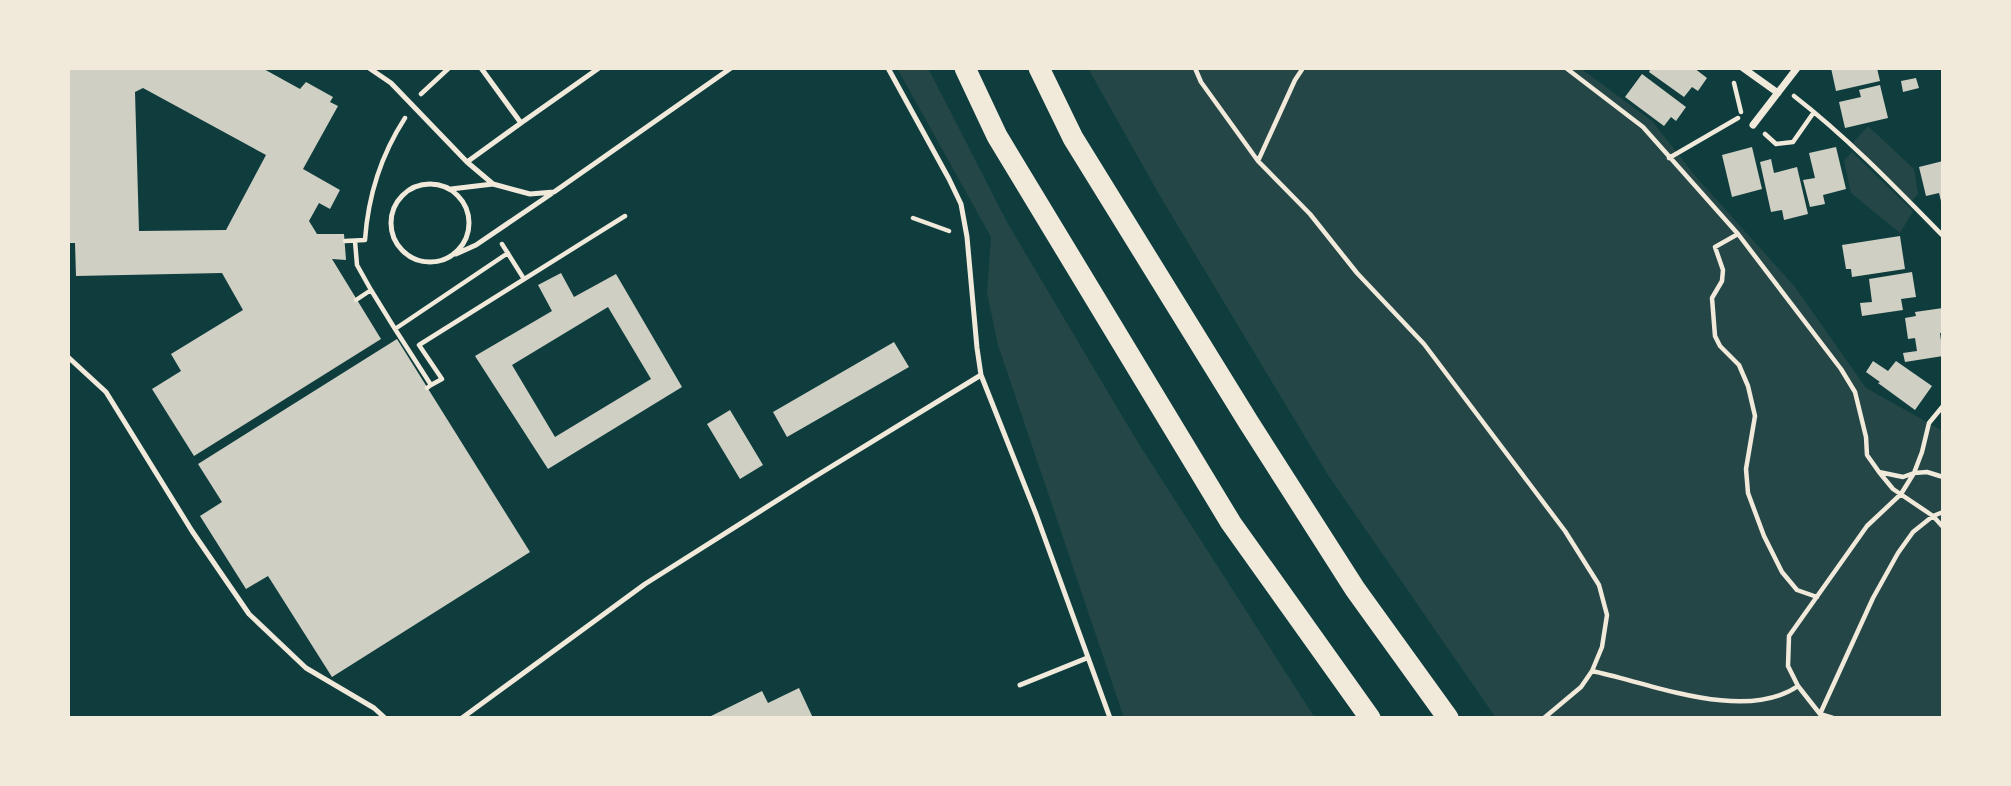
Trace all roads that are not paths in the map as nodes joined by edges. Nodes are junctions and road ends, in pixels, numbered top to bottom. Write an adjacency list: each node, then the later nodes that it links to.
1 (369, 68): 13 (lane)
2 (481, 68): 11 (lane)
3 (599, 68): 11 (lane)
4 (731, 68): 16 (lane)
5 (888, 68): 19 (lane)
6 (965, 68): 25 (highway)
7 (1039, 68): 26 (highway)
8 (1743, 68): 10 (street)
9 (1797, 68): 10 (street)
10 (1780, 90): 12 (street)
11 (521, 123): 13 (lane)
12 (1753, 125)
13 (467, 162): 14 (lane)
14 (493, 184): 15 (lane); 16 (lane)
15 (451, 190): 17 (lane); 17 (lane)
16 (554, 192): 17 (lane)
17 (451, 256)
18 (68, 357): 22 (lane)
19 (981, 375): 20 (lane); 23 (lane)
20 (1087, 658): 21 (lane); 24 (lane)
21 (1020, 685)
22 (385, 718)
23 (462, 718)
24 (1110, 718)
25 (1370, 718)
26 (1448, 718)

